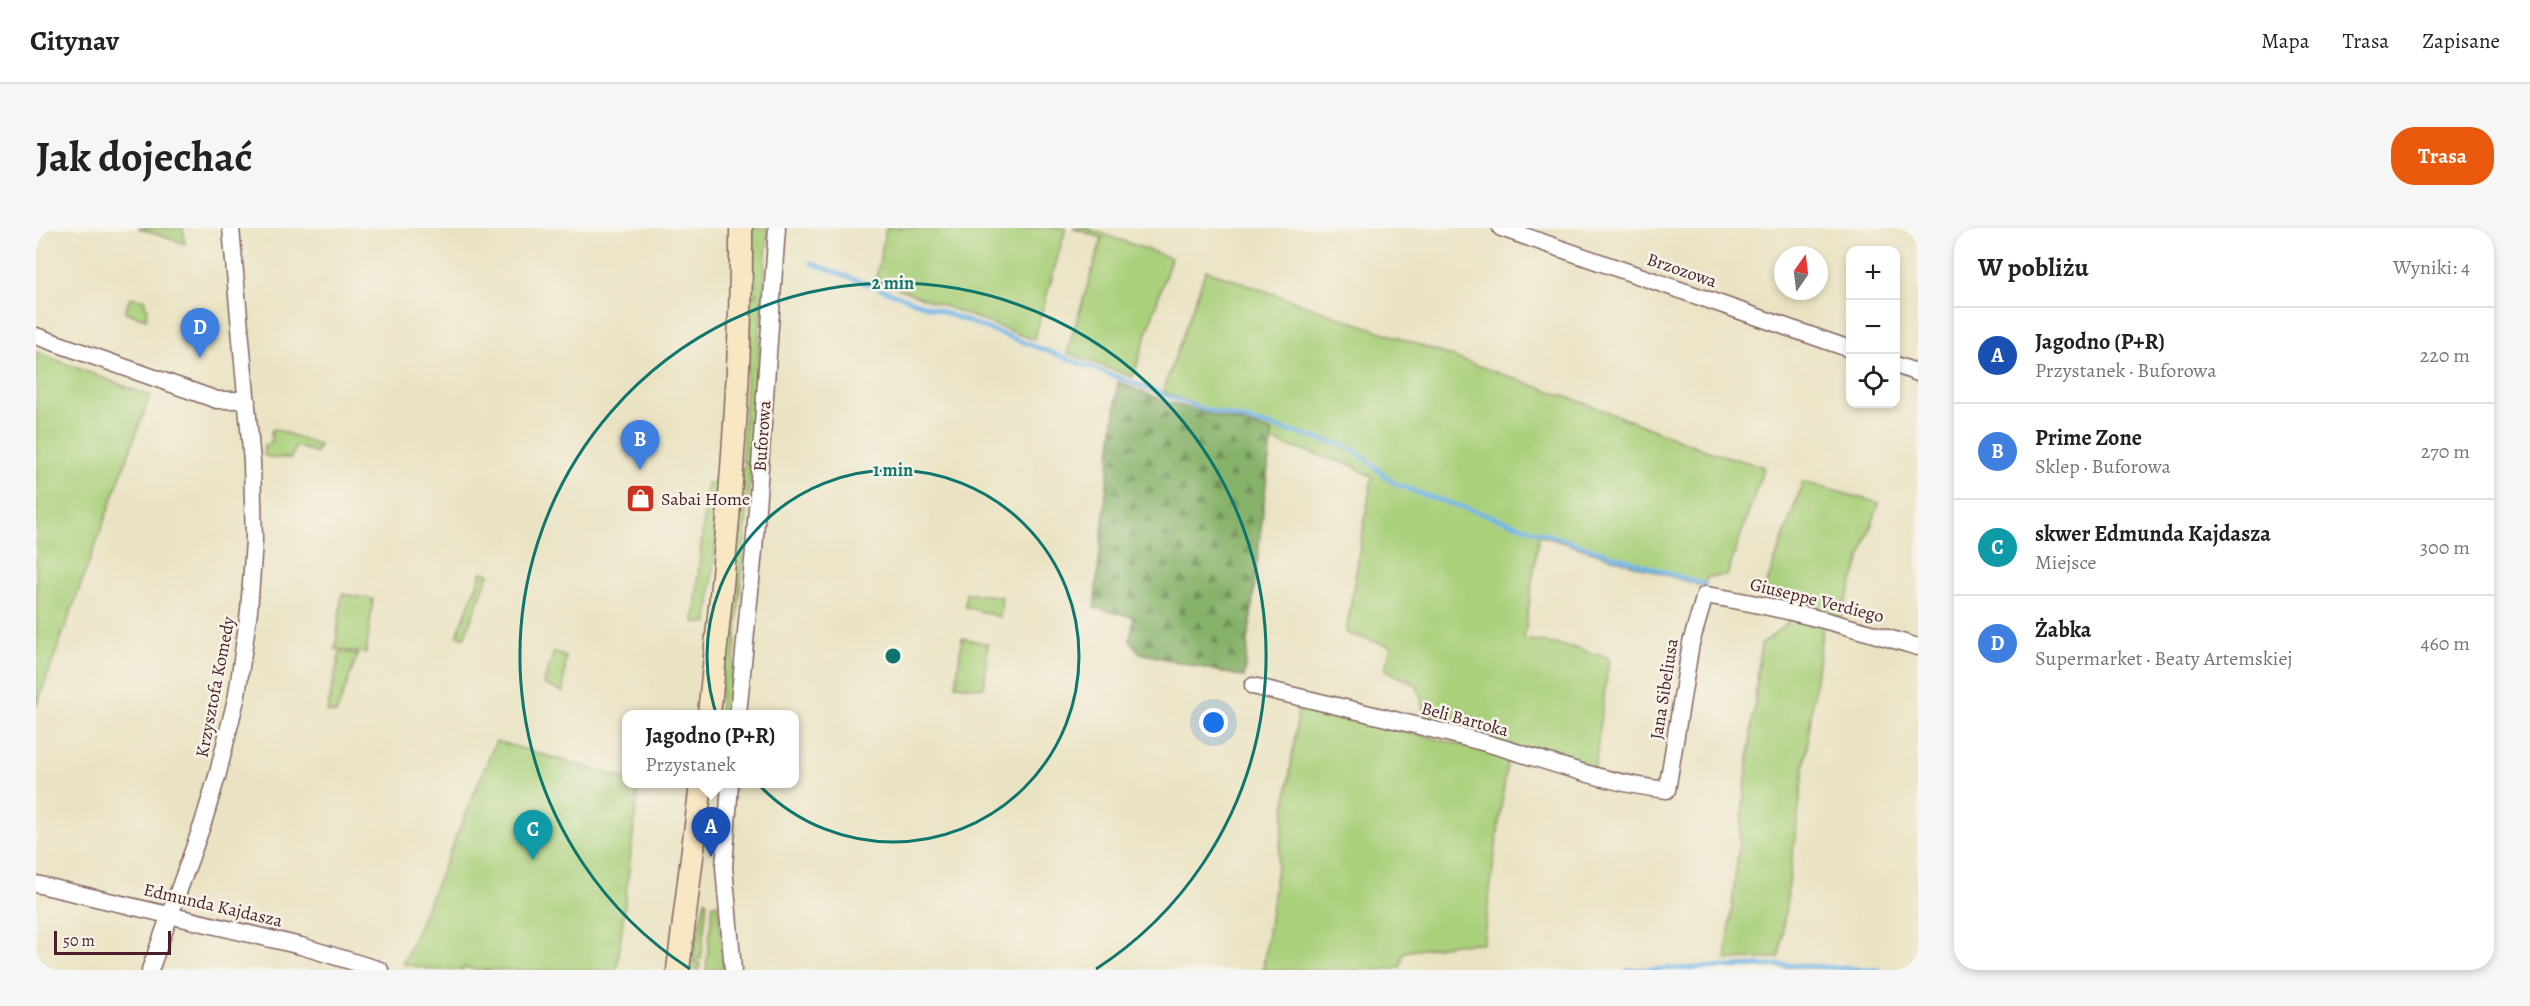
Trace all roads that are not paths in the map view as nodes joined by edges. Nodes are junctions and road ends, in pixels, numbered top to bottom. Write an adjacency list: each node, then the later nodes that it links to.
1 (231, 228): 9 (street, Krzysztofa Komedy)
2 (741, 228): 13 (main road, Buforowa)
3 (777, 228): 14 (street, Buforowa)
4 (1501, 228): 6 (street, Brzozowa)
5 (36, 336): 9 (street)
6 (1846, 347)
7 (1900, 366): 8 (street)
8 (1918, 373)
9 (247, 400): 19 (street, Krzysztofa Komedy)
10 (1705, 595): 11 (street, Giuseppe Verdiego); 17 (street, Jana Sibeliusa)
11 (1918, 647)
12 (1252, 686): 17 (street, Beli Bartoka)
13 (709, 710)
14 (738, 710)
15 (700, 788): 22 (main road)
16 (730, 788): 23 (street)
17 (1667, 790)
18 (36, 884): 19 (street, Edmunda Kajdasza)
19 (170, 914): 20 (street, Krzysztofa Komedy); 21 (street, Edmunda Kajdasza)
20 (150, 970)
21 (380, 970)
22 (678, 970)
23 (733, 970)

